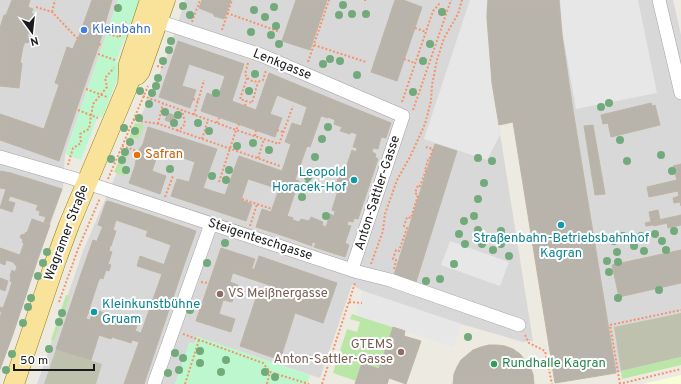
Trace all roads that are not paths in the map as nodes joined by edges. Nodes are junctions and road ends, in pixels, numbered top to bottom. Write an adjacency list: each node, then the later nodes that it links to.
1 (150, 0): 5 (main road, Wagramer Straße)
2 (165, 0): 4 (main road, Wagramer Straße)
3 (659, 0): 6 (street)
4 (158, 21): 5 (main road, Wagramer Straße); 7 (street, Lenkgasse)
5 (135, 91): 9 (main road, Wagramer Straße)
6 (681, 93)
7 (403, 116): 11 (street, Anton-Sattler-Gasse)
8 (0, 157): 9 (street, Steigenteschgasse)
9 (95, 186): 10 (street, Steigenteschgasse); 13 (main road, Wagramer Straße)
10 (210, 224): 11 (street, Steigenteschgasse); 14 (street)
11 (354, 273): 12 (street, Steigenteschgasse)
12 (520, 325)
13 (14, 384)
14 (154, 384)

